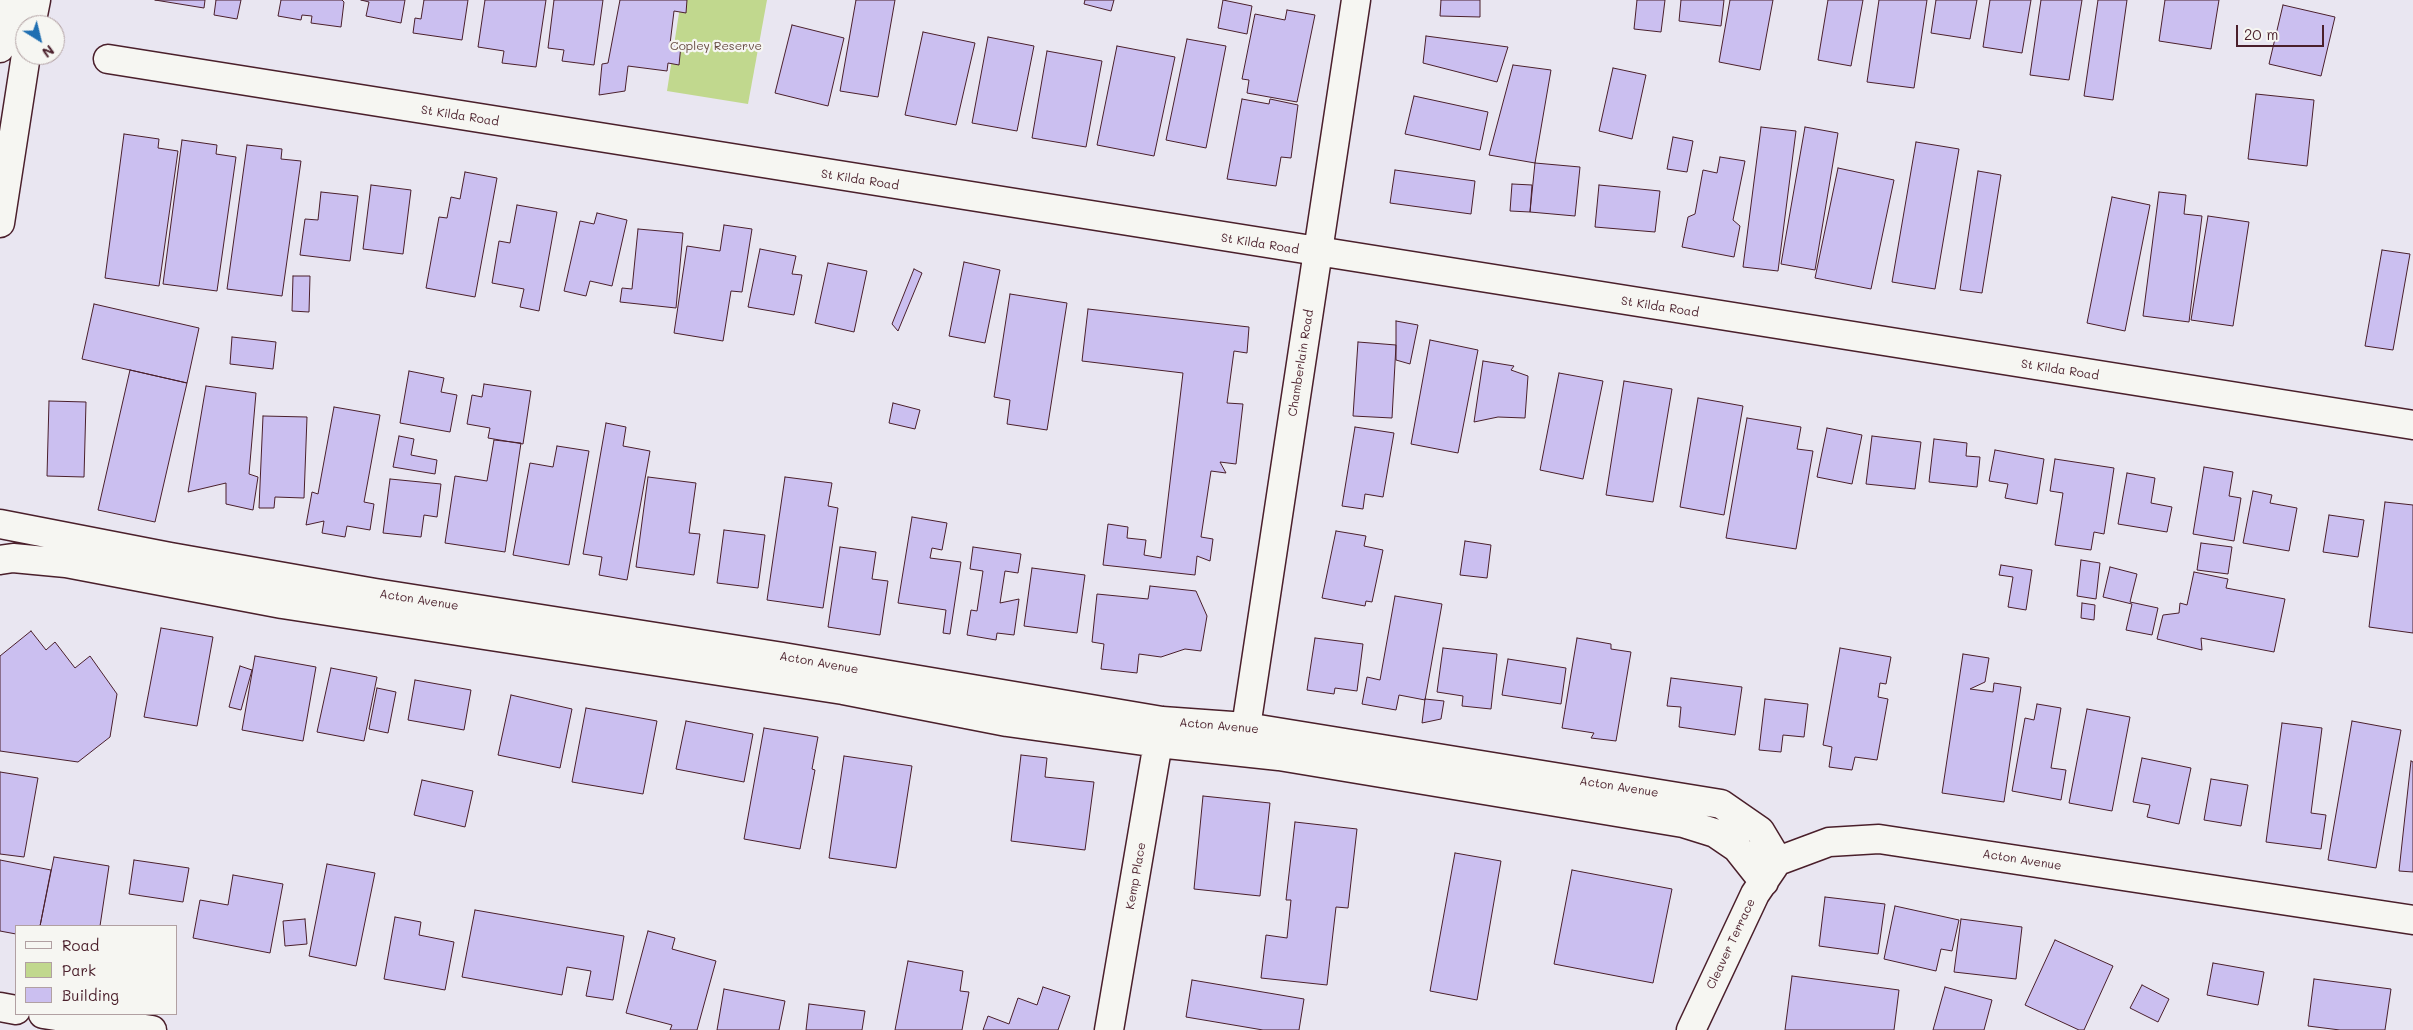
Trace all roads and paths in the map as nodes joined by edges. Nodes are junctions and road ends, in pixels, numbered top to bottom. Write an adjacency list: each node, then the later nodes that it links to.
1 (8, 0): 5 (street)
2 (36, 0): 4 (street)
3 (1356, 0): 9 (street, Chamberlain Road)
4 (33, 15)
5 (7, 40)
6 (108, 59): 9 (street, St Kilda Road)
7 (24, 65): 8 (street)
8 (0, 223)
9 (1317, 253): 10 (street, St Kilda Road); 13 (street, Chamberlain Road)
10 (2413, 426)
11 (0, 524): 14 (street, Acton Avenue)
12 (0, 560): 14 (street, Acton Avenue)
13 (1246, 727): 14 (street, Acton Avenue); 15 (street, Acton Avenue)
14 (1160, 732): 15 (street, Acton Avenue); 21 (street, Kemp Place)
15 (1771, 871): 16 (street, Acton Avenue); 22 (street, Cleaver Terrace)
16 (2413, 920)
17 (0, 1007): 18 (street)
18 (15, 1010)
19 (50, 1015): 20 (street)
20 (152, 1030)
21 (1109, 1030)
22 (1691, 1030)

